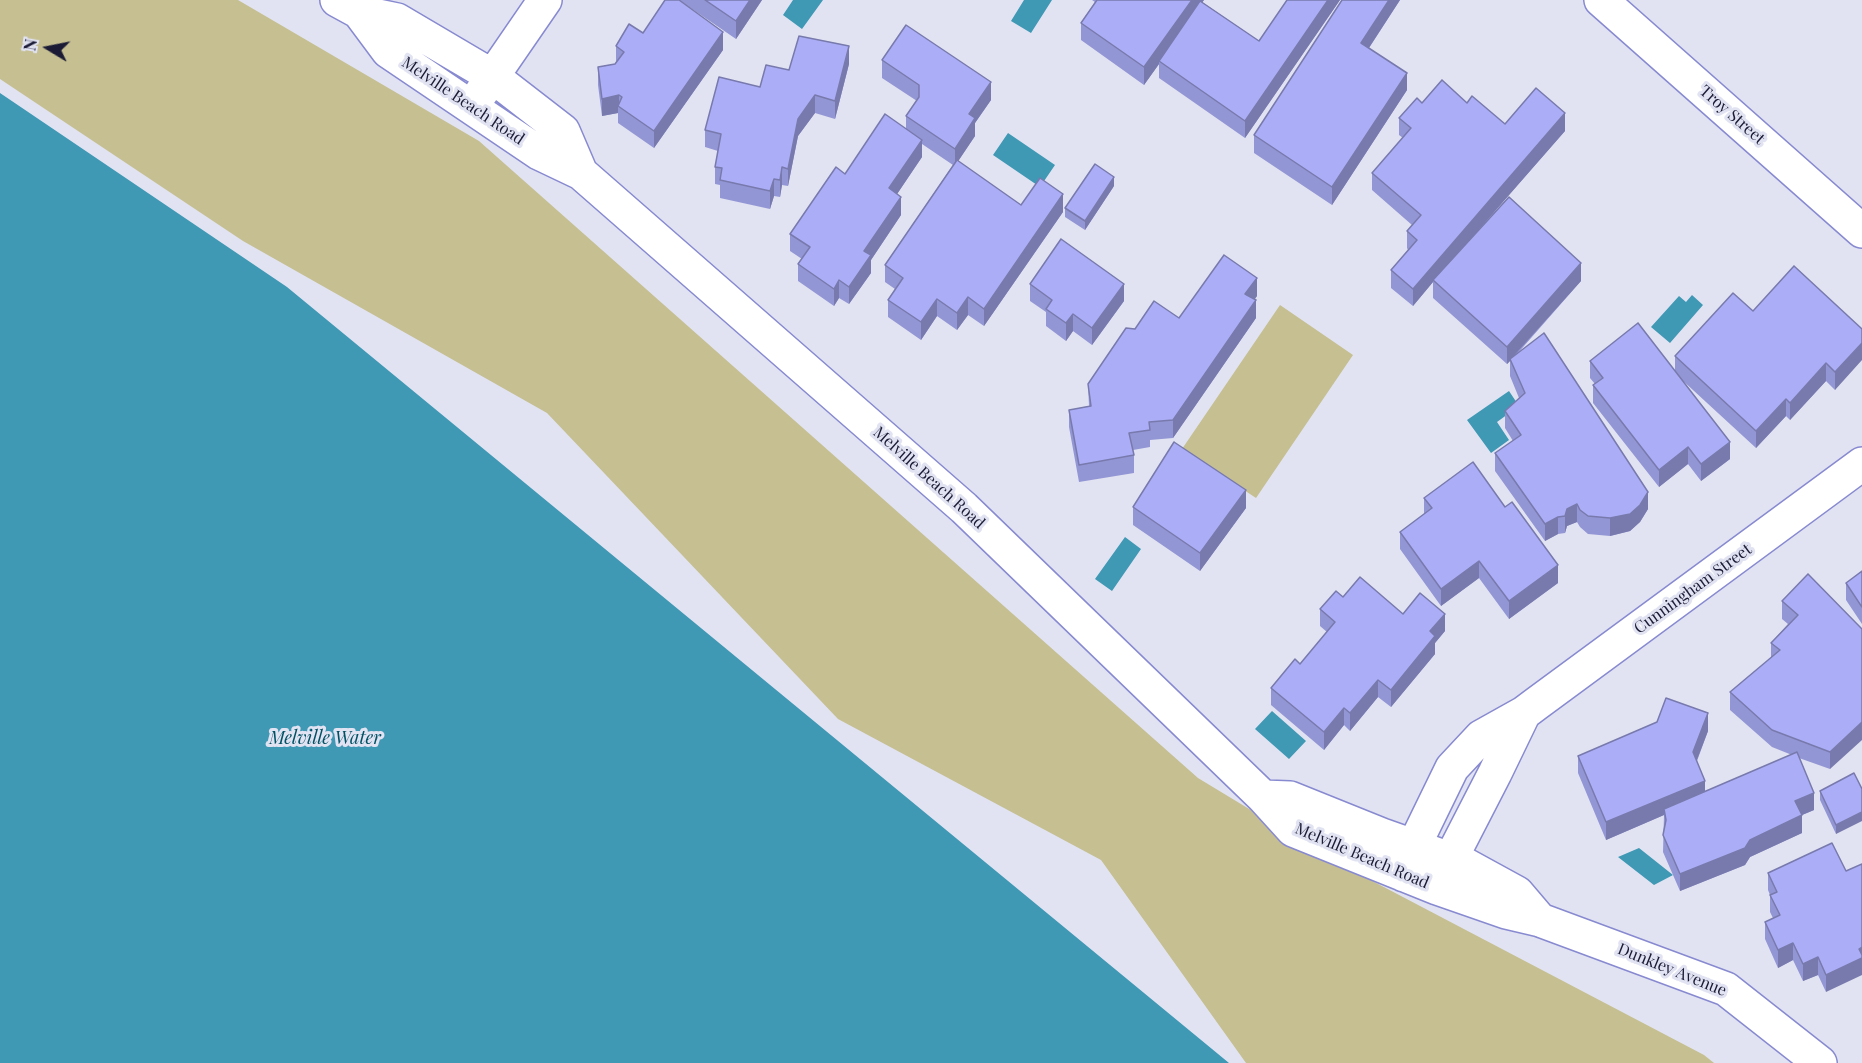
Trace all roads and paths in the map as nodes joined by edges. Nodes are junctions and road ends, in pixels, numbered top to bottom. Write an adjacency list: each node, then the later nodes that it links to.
1 (544, 0): 4 (street)
2 (1601, 0): 7 (street, Troy Street)
3 (348, 6): 4 (street, Melville Beach Road); 5 (street, Melville Beach Road)
4 (492, 76): 5 (street); 6 (street, Melville Beach Road)
5 (472, 108): 6 (street, Melville Beach Road)
6 (581, 172): 11 (street, Melville Beach Road)
7 (1862, 231)
8 (1862, 464): 9 (street, Cunningham Street)
9 (1524, 713): 10 (street, Cunningham Street); 11 (street, Cunningham Street)
10 (1450, 858): 11 (street, Melville Beach Road); 12 (street, Cunningham Street); 13 (street)
11 (1409, 861): 12 (street, Melville Beach Road)
12 (1437, 888): 13 (street, Dunkley Avenue)
13 (1540, 920): 14 (street, Dunkley Avenue)
14 (1820, 1063)

